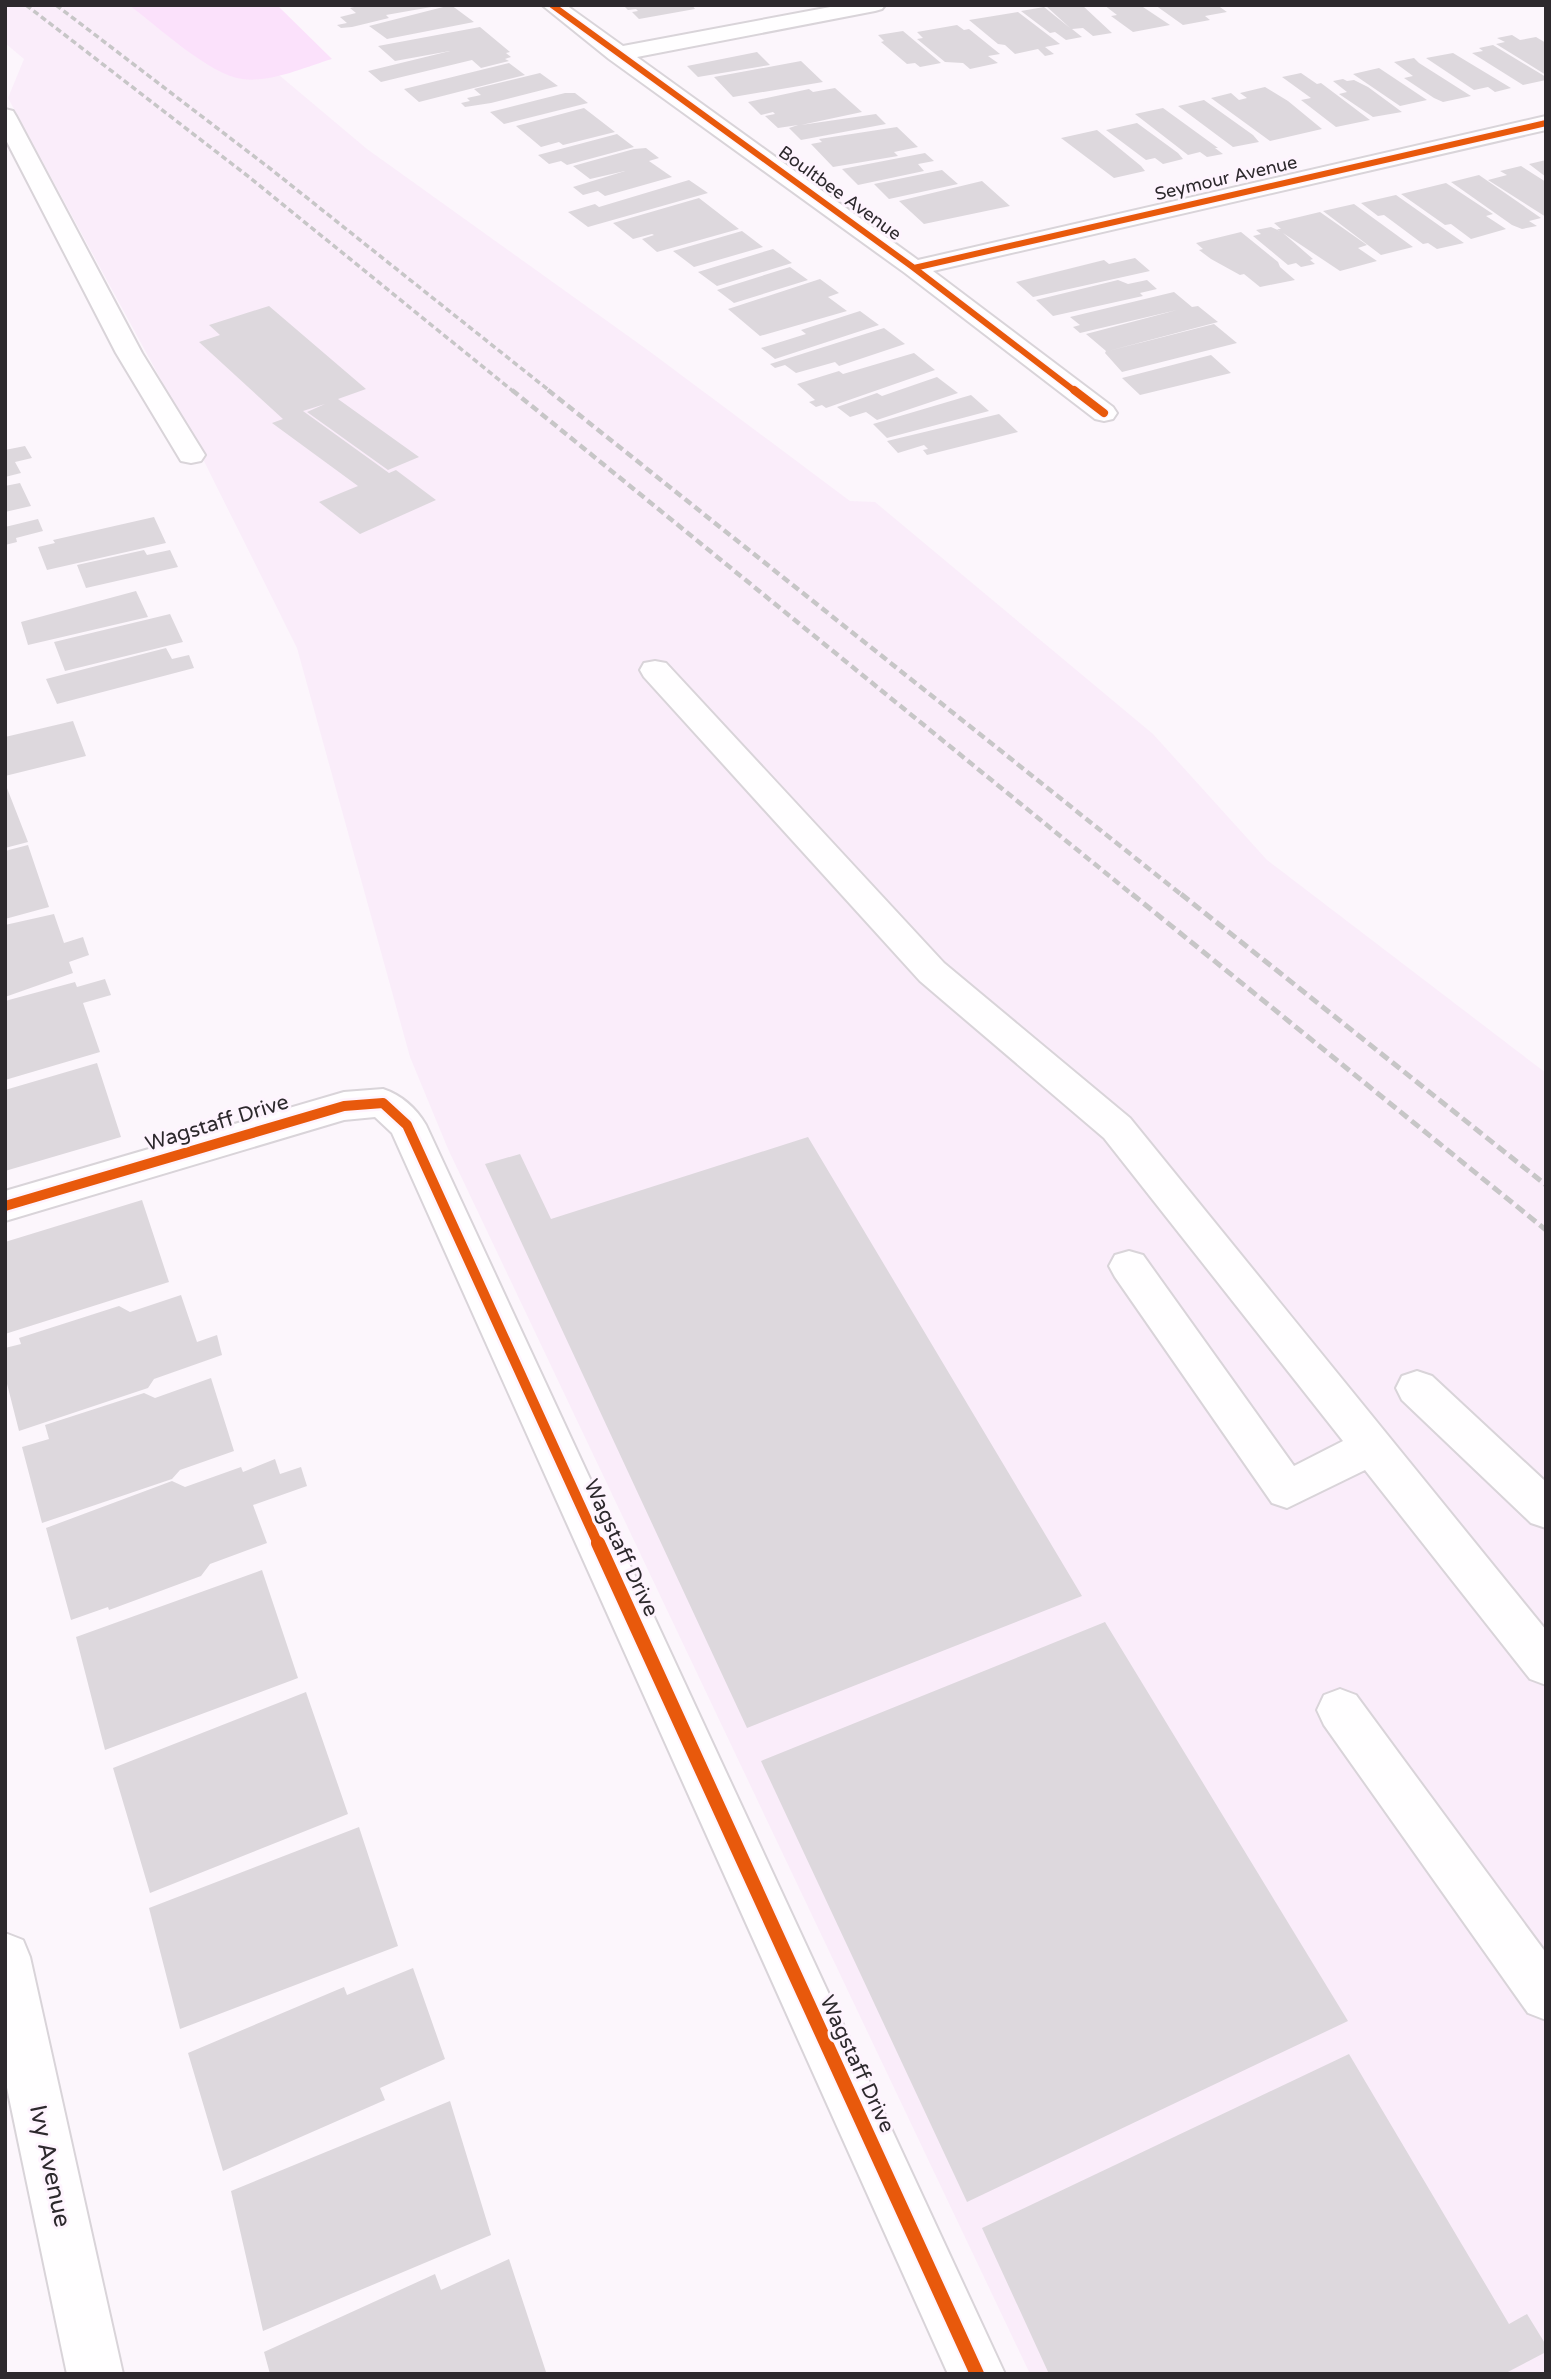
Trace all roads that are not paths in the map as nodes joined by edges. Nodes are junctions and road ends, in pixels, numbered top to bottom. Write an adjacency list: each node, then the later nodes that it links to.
1 (552, 5): 3 (street, Boultbee Avenue)
2 (875, 5): 3 (street)
3 (617, 54): 6 (street, Boultbee Avenue)
4 (5, 116): 8 (street)
5 (1546, 123): 6 (street, Seymour Avenue)
6 (914, 268): 7 (street, Boultbee Avenue)
7 (1104, 413)
8 (191, 455)
9 (655, 670): 13 (street)
10 (5, 1206): 20 (street, Wagstaff Drive)
11 (1129, 1266): 13 (street)
12 (1417, 1388): 14 (street)
13 (1371, 1447): 15 (street)
14 (1546, 1510)
15 (1546, 1665)
16 (1339, 1710): 18 (street)
17 (5, 1957): 19 (street, Ivy Avenue)
18 (1546, 1995)
19 (95, 2374)
20 (977, 2374)

